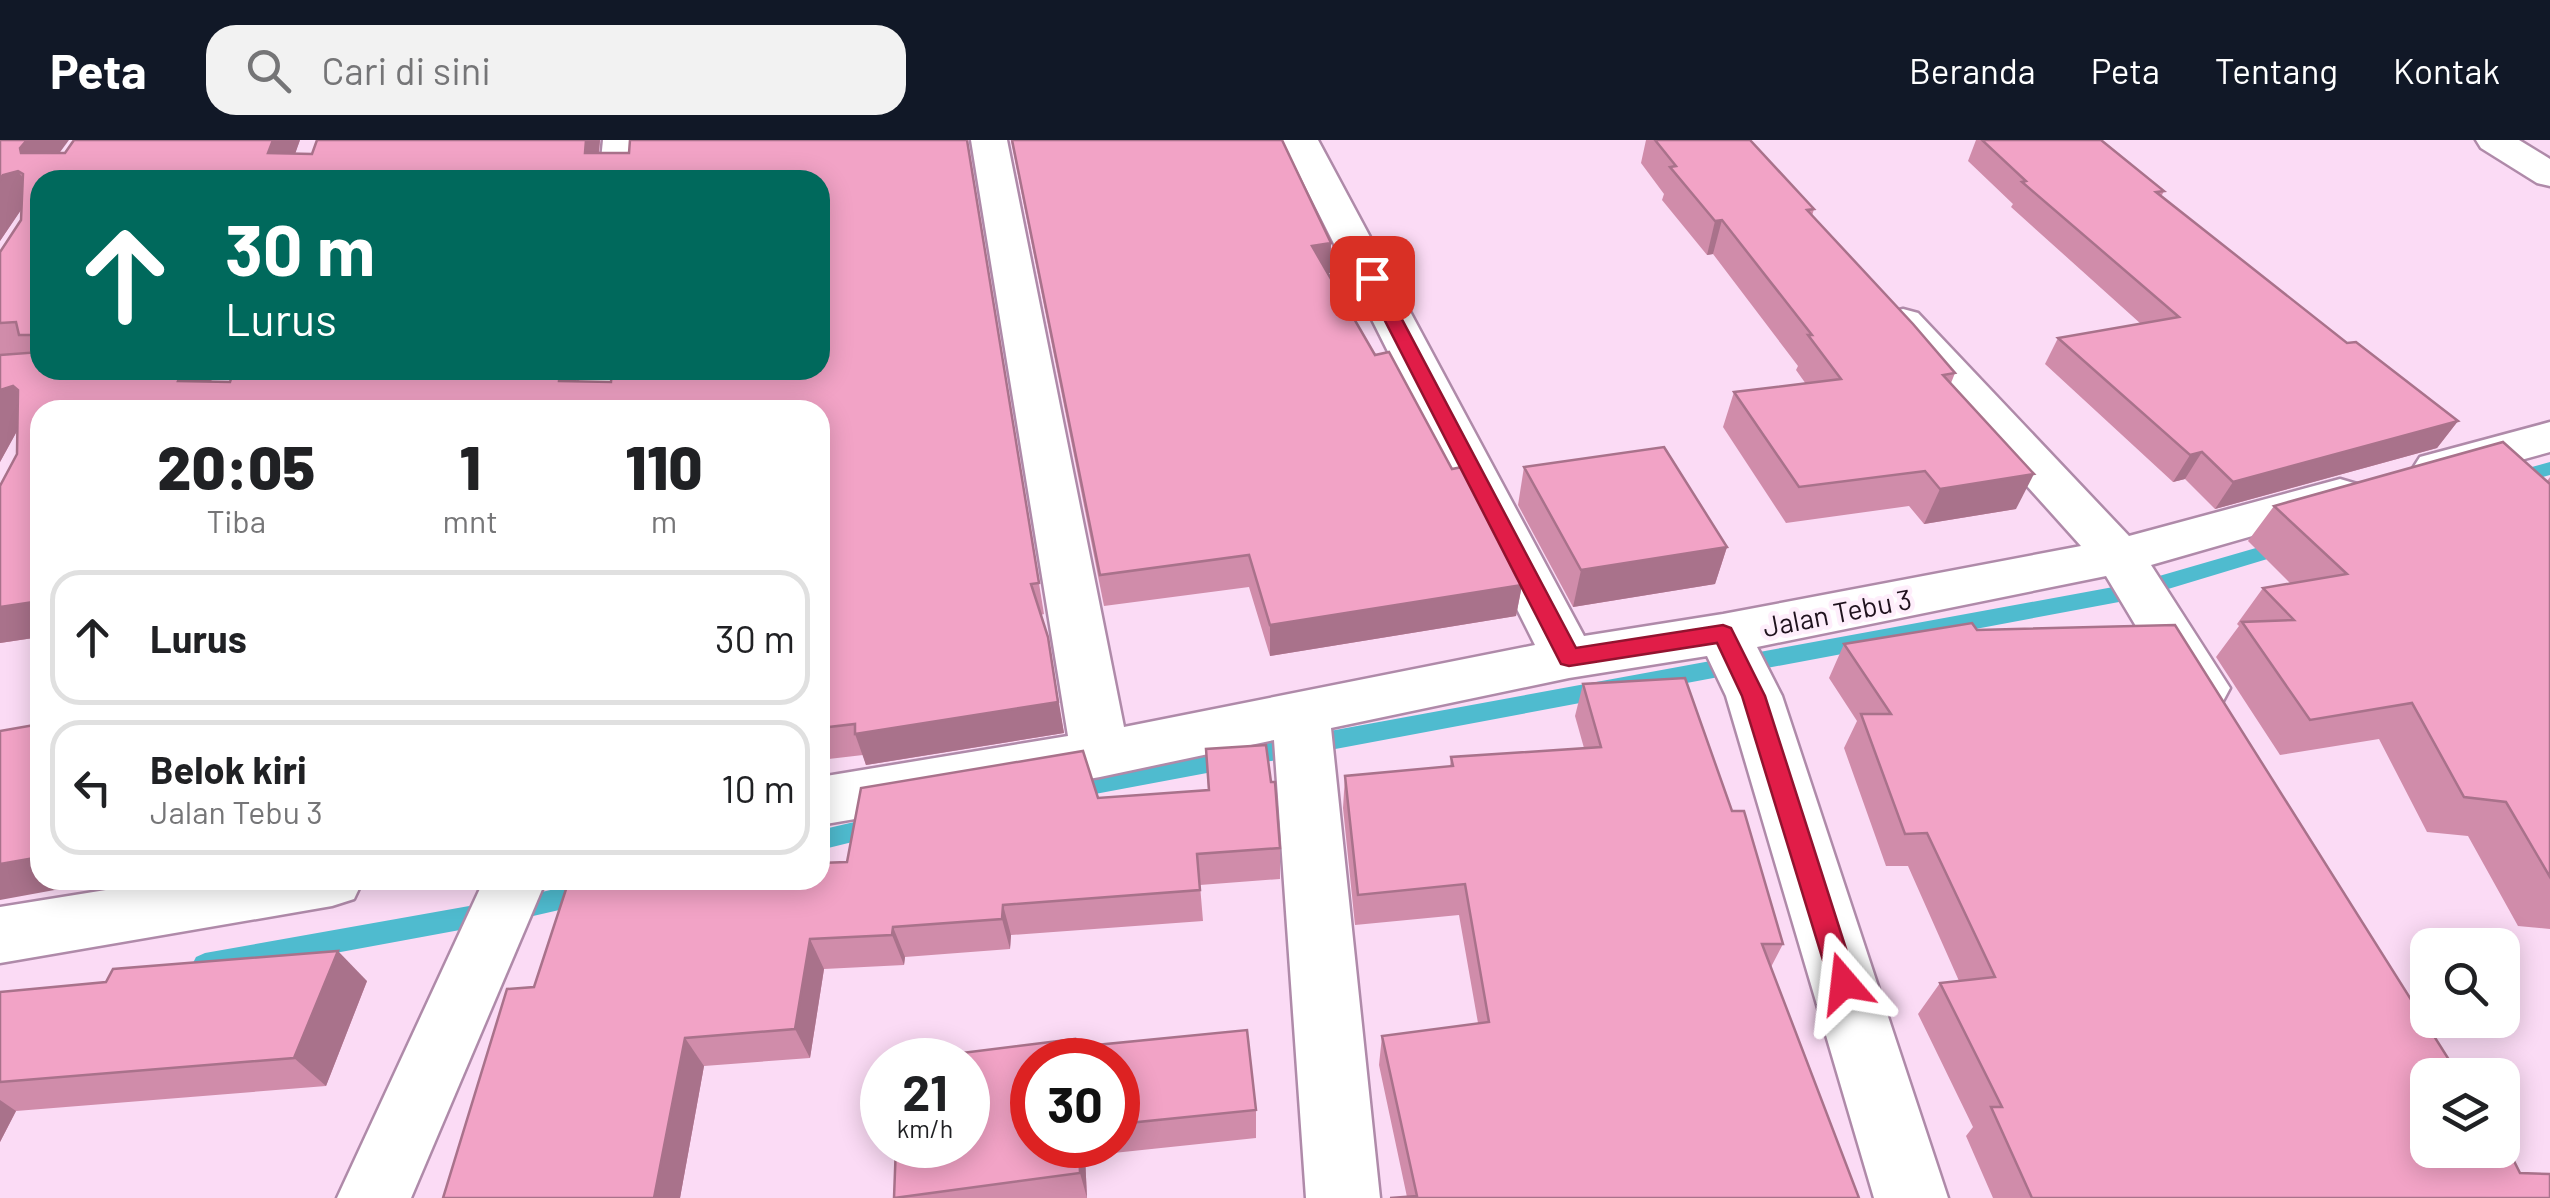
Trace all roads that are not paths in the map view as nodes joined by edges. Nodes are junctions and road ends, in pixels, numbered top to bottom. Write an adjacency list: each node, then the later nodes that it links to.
1 (621, 140): 5 (street)
2 (989, 140): 14 (street)
3 (1300, 140): 10 (street)
4 (2494, 140): 6 (street)
5 (619, 170)
6 (2550, 175)
7 (1880, 298): 9 (street)
8 (2550, 436): 9 (street, Jalan Tebu 3)
9 (2124, 562): 11 (street, Jalan Tebu 3); 12 (street)
10 (1569, 658): 11 (street, Jalan Tebu 3); 13 (street, Jalan Tebu 3)
11 (1735, 658): 21 (street)
12 (2234, 740)
13 (1304, 746): 14 (street, Jalan Tebu 3); 20 (street)
14 (1100, 754): 15 (street, Jalan Tebu 3)
15 (830, 799)
16 (244, 890): 18 (street)
17 (512, 890): 19 (street)
18 (42, 913)
19 (374, 1198)
20 (1344, 1198)
21 (1911, 1198)

